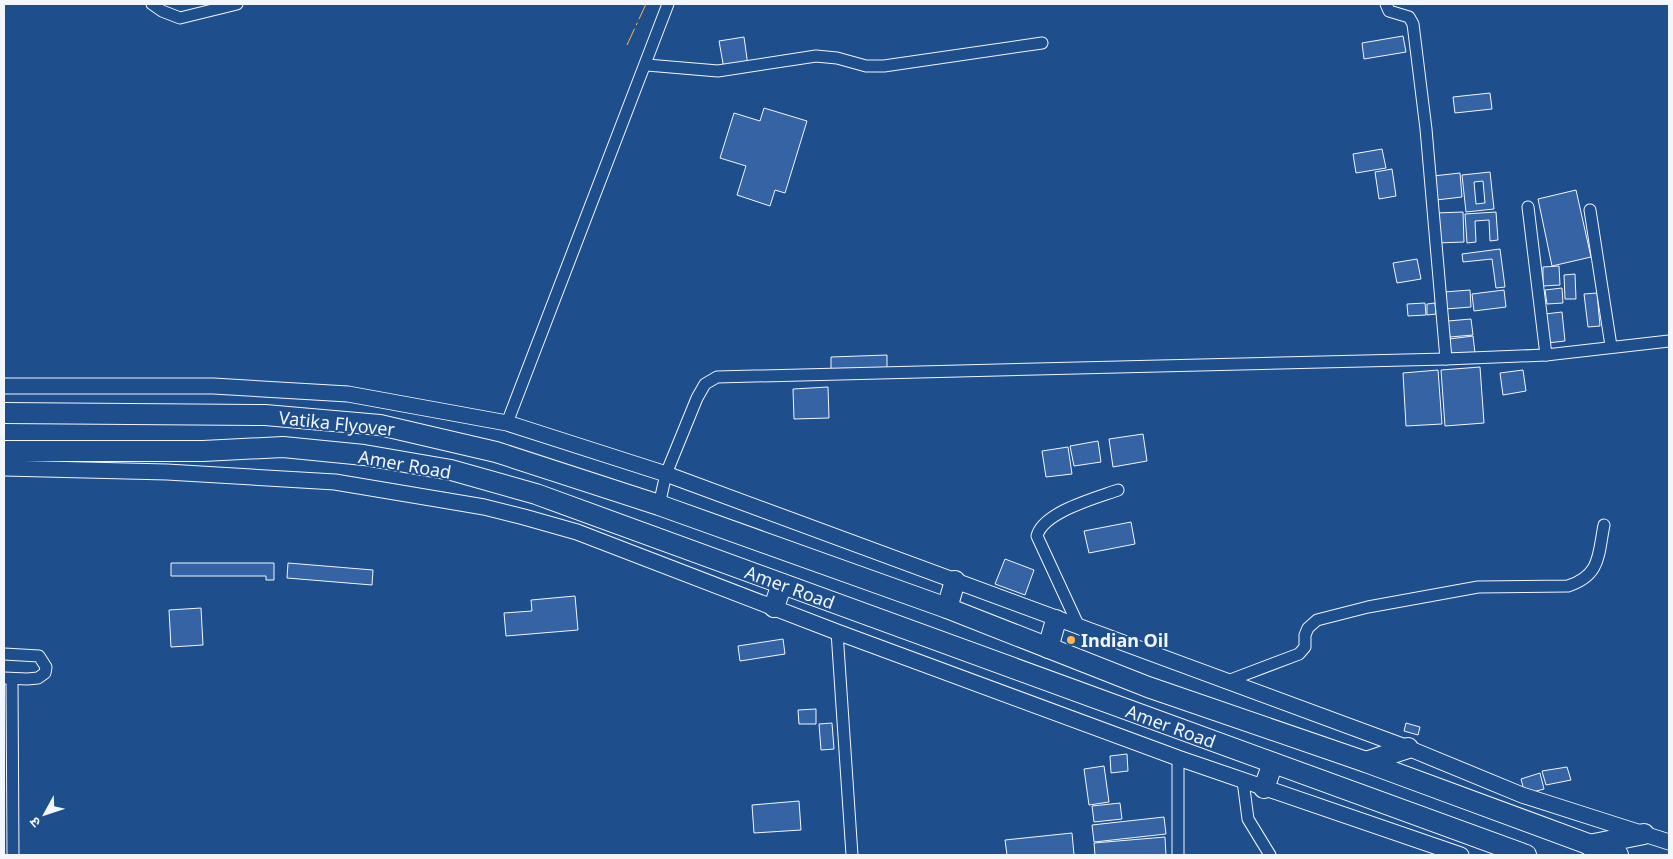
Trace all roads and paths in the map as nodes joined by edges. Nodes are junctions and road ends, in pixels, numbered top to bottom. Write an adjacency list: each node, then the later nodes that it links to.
1 (152, 4): 2 (street)
2 (237, 4)
3 (668, 4): 6 (street)
4 (1386, 4): 12 (street)
5 (1042, 43): 6 (street)
6 (647, 65): 15 (street)
7 (1528, 207): 11 (street)
8 (1590, 210): 10 (street)
9 (1669, 341): 10 (street)
10 (1611, 346): 11 (street)
11 (1546, 354): 12 (street)
12 (1446, 359): 19 (street)
13 (4, 386): 15 (street)
14 (4, 412): 21 (highway, Vatika Flyover)
15 (507, 423): 19 (street)
16 (298, 449): 17 (highway, Vatika Flyover); 24 (highway, Amer Road)
17 (4, 451)
18 (4, 468): 25 (street)
19 (666, 474): 21 (street); 23 (street)
20 (1118, 490): 28 (street)
21 (659, 505): 26 (highway, Vatika Flyover)
22 (1604, 525): 33 (street)
23 (955, 581): 26 (highway); 27 (street)
24 (782, 584): 25 (highway); 37 (highway, Amer Road)
25 (774, 607): 29 (street)
26 (947, 608): 30 (highway, Vatika Flyover)
27 (1056, 620): 28 (street); 30 (highway)
28 (1080, 629): 33 (street)
29 (837, 632): 35 (street); 44 (street)
30 (1048, 648): 36 (highway, Vatika Flyover)
31 (4, 654): 32 (street)
32 (8, 678): 43 (street)
33 (1225, 682): 34 (street)
34 (1408, 748): 36 (highway); 40 (street)
35 (1178, 758): 38 (street); 45 (street)
36 (1366, 762): 42 (highway, Vatika Flyover)
37 (1273, 763): 39 (highway); 48 (highway, Amer Road)
38 (1243, 781): 39 (street); 46 (street)
39 (1264, 788): 47 (street)
40 (1644, 834): 41 (street); 42 (highway)
41 (1669, 842)
42 (1589, 845): 49 (highway, Vatika Flyover)
43 (13, 855)
44 (852, 855)
45 (1178, 855)
46 (1270, 855)
47 (1461, 855)
48 (1526, 855)
49 (1618, 855)

